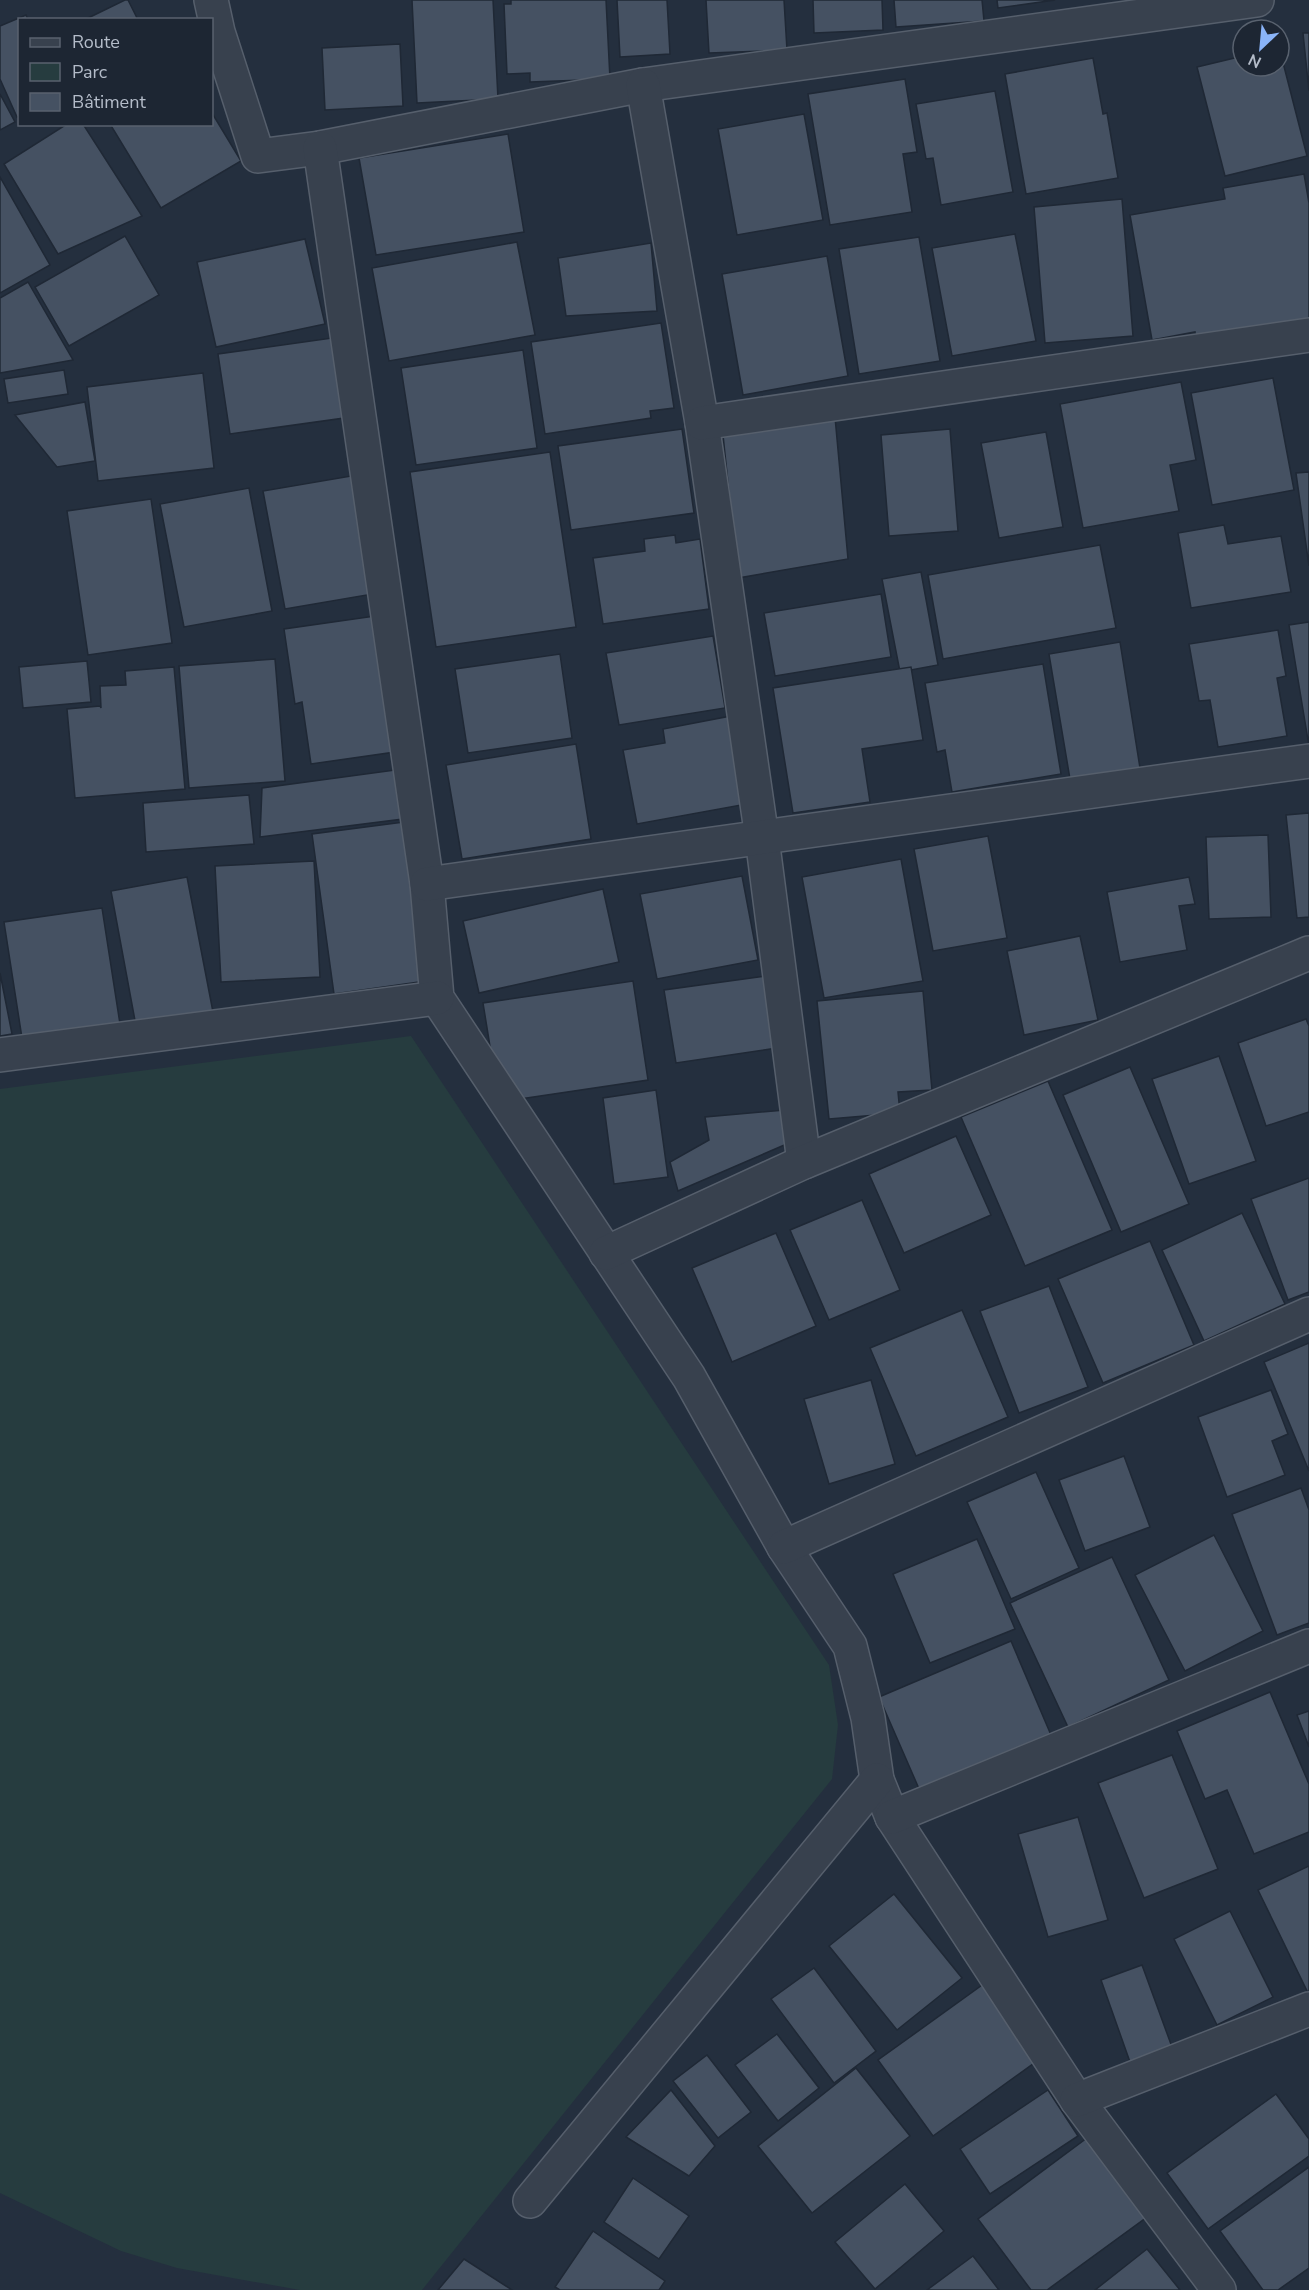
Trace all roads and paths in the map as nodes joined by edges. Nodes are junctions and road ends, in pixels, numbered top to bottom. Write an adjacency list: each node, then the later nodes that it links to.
1 (211, 0): 4 (street)
2 (1257, 0): 3 (street)
3 (643, 85): 4 (street); 6 (street)
4 (320, 148): 9 (street)
5 (1309, 334): 6 (street)
6 (702, 423): 8 (street)
7 (1309, 761): 8 (street)
8 (762, 838): 9 (street); 13 (street)
9 (427, 884): 11 (street)
10 (1309, 953): 13 (street)
11 (437, 998): 12 (street); 14 (street)
12 (0, 1055)
13 (804, 1162): 14 (street)
14 (606, 1253): 16 (street)
15 (1309, 1314): 16 (street)
16 (784, 1546): 18 (street)
17 (1309, 1647): 19 (street)
18 (876, 1780): 19 (street); 22 (street)
19 (892, 1817): 21 (street)
20 (1309, 2009): 21 (street)
21 (1077, 2100): 23 (street)
22 (530, 2201)
23 (1219, 2290)

